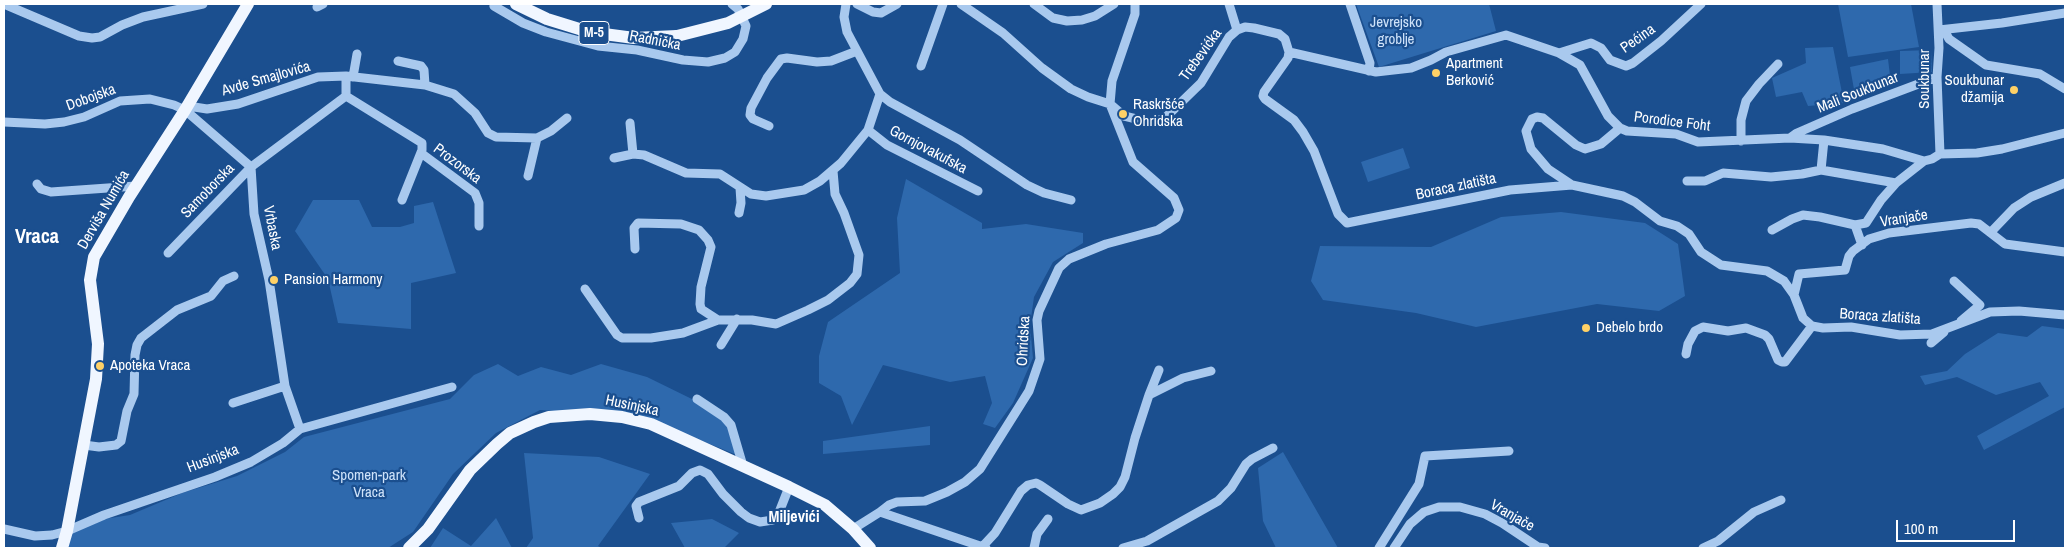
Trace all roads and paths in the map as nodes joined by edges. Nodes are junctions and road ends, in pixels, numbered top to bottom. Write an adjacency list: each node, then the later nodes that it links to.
1 (4, 4): 2 (street)
2 (203, 4)
3 (248, 4): 38 (main road, Derviša Numića)
4 (493, 4): 6 (street, Radnička)
5 (516, 4): 7 (main road, M-5, bridge)
6 (732, 4)
7 (766, 4)
8 (846, 4): 23 (street)
9 (857, 4): 10 (street)
10 (897, 4)
11 (943, 4): 29 (street)
12 (961, 4): 37 (street, Trebevićka)
13 (1034, 4): 14 (street)
14 (1114, 4)
15 (1135, 4): 37 (street)
16 (1229, 4): 21 (street)
17 (1350, 4): 30 (street)
18 (1700, 4): 25 (street, Pećina)
19 (1936, 4): 22 (street, Soukbunar)
20 (2065, 13): 22 (street)
21 (1237, 30): 24 (street, Trebevićka); 37 (street, Trebevićka)
22 (1941, 30): 32 (street, Soukbunar); 34 (street)
23 (857, 51): 35 (street); 42 (street)
24 (1289, 52): 30 (street, Porodice Foht); 63 (street, Boraca zlatišta)
25 (1559, 53): 30 (street, Porodice Foht); 43 (street, Porodice Foht)
26 (357, 54): 31 (street)
27 (398, 61): 33 (street)
28 (1778, 64): 49 (street)
29 (920, 66)
30 (1369, 71)
31 (349, 77): 33 (street, Avde Smajlovića); 36 (street); 38 (street, Avde Smajlovića)
32 (1937, 77): 47 (street, Mali Soukbunar); 52 (street, Soukbunar)
33 (425, 85): 46 (street, Avde Smajlovića)
34 (2065, 89)
35 (880, 94): 44 (street, Gornjovakufska); 68 (street)
36 (346, 96): 50 (street, Prozorska); 55 (street)
37 (1110, 104): 104 (street, Ohridska)
38 (187, 108): 40 (street, Dobojska); 55 (street, Samoborska); 64 (main road, Derviša Numića)
39 (567, 118): 46 (street)
40 (4, 122)
41 (630, 123): 51 (street)
42 (769, 126)
43 (1620, 128): 49 (street, Porodice Foht); 63 (street, Boraca zlatišta)
44 (868, 130): 57 (street, Gornjovakufska); 66 (street, Gornjovakufska)
45 (2065, 133): 52 (street)
46 (538, 138): 58 (street)
47 (1790, 138): 48 (street, Porodice Foht); 49 (street, Porodice Foht)
48 (1824, 140): 54 (street, Porodice Foht); 56 (street)
49 (1741, 141)
50 (420, 153): 67 (street, Prozorska); 71 (street, Prozorska)
51 (633, 154): 53 (street, Gornjovakufska); 65 (street, Gornjovakufska)
52 (1940, 154): 54 (street)
53 (614, 158)
54 (1924, 161): 60 (street)
55 (251, 167): 77 (street, Samoborska); 92 (street, Vrbaska)
56 (1821, 170): 59 (street); 60 (street)
57 (833, 171): 65 (street, Gornjovakufska); 84 (street)
58 (528, 176)
59 (1687, 181)
60 (1896, 183): 70 (street)
61 (37, 184): 64 (street)
62 (2065, 184): 73 (street)
63 (1572, 185): 81 (street, Boraca zlatišta)
64 (136, 186): 98 (main road, Derviša Numića)
65 (740, 188): 69 (street)
66 (978, 191)
67 (402, 200)
68 (1071, 200)
69 (739, 213)
70 (1855, 225): 72 (street); 74 (street)
71 (480, 226)
72 (1772, 230)
73 (1990, 232): 74 (street, Vranjače); 76 (street, Vranjače)
74 (1862, 244): 81 (street, Vranjače)
75 (634, 249): 83 (street)
76 (2065, 252)
77 (168, 253)
78 (234, 276): 98 (street)
79 (1954, 282): 86 (street)
80 (585, 289): 83 (street)
81 (1794, 295): 85 (street, Boraca zlatišta)
82 (2065, 315): 86 (street, Boraca zlatišta)
83 (718, 320): 84 (street)
84 (737, 320): 88 (street)
85 (1812, 326): 86 (street, Boraca zlatišta); 89 (street)
86 (1949, 328): 87 (street, Boraca zlatišta)
87 (1931, 343)
88 (721, 345)
89 (1686, 354)
90 (1159, 370): 94 (street)
91 (1211, 371): 94 (street)
92 (286, 386): 96 (street); 97 (street, Vrbaska)
93 (452, 388): 97 (street, Husinjska)
94 (1150, 395): 113 (street)
95 (697, 399): 101 (street)
96 (233, 404)
97 (300, 429): 109 (street, Husinjska)
98 (84, 445): 109 (main road, Derviša Numića)
99 (1273, 448): 115 (street)
100 (1510, 451): 116 (street)
101 (743, 466): 102 (main road, Husinjska); 111 (main road, Husinjska)
102 (789, 487): 105 (street); 107 (main road, Husinjska)
103 (1781, 500): 119 (street)
104 (880, 512): 107 (street, Ohridska); 113 (street)
105 (640, 518)
106 (1048, 519): 114 (street)
107 (852, 529): 112 (main road, Husinjska)
108 (4, 530): 109 (street, Husinjska)
109 (67, 531): 110 (main road, Derviša Numića)
110 (62, 548)
111 (409, 548)
112 (870, 548)
113 (984, 548)
114 (1034, 548)
115 (1122, 548)
116 (1379, 548)
117 (1394, 548): 118 (street, Vranjače)
118 (1545, 548)
119 (1703, 548)

